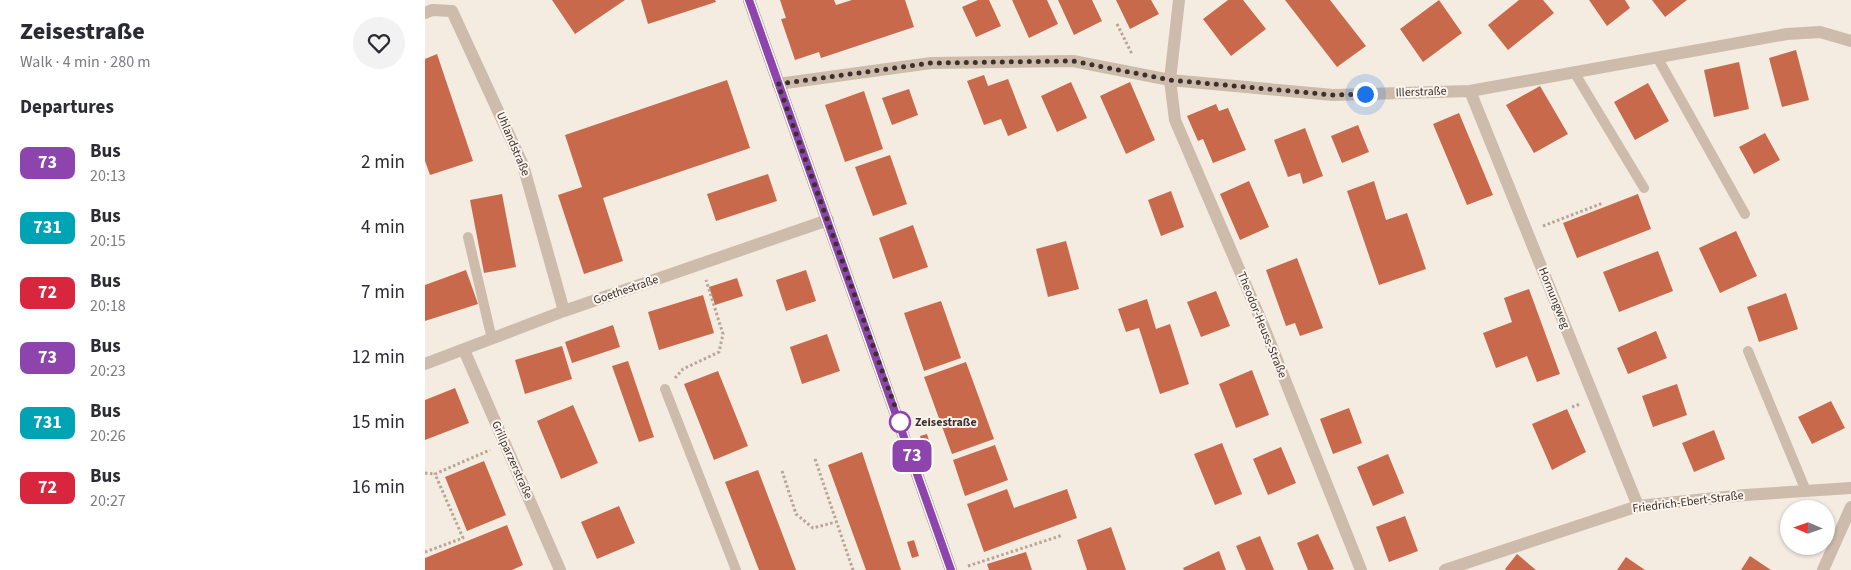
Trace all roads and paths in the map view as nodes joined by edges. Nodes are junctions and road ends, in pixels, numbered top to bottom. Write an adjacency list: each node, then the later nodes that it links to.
1 (749, 0): 10 (main road)
2 (1179, 0): 9 (street, Theodor-Heuss-Straße)
3 (425, 13): 19 (street, Uhlandstraße)
4 (1117, 24): 8 (path)
5 (1851, 40): 6 (street, Illerstraße)
6 (1657, 57): 7 (street, Illerstraße); 14 (lane)
7 (1574, 72): 11 (street, Illerstraße); 12 (lane)
8 (1142, 74): 9 (street, Illerstraße); 10 (street, Illerstraße)
9 (1170, 80): 11 (street, Illerstraße); 42 (street, Theodor-Heuss-Straße)
10 (778, 84): 15 (main road)
11 (1470, 91): 16 (street, Hornungweg)
12 (1644, 188)
13 (1603, 203): 16 (path)
14 (1745, 214)
15 (828, 220): 18 (street, Goethestraße); 41 (main road)
16 (1528, 232): 32 (street, Hornungweg)
17 (468, 237): 20 (lane)
18 (700, 264): 19 (street, Goethestraße); 24 (path)
19 (564, 311): 20 (street, Goethestraße)
20 (492, 339): 21 (street, Goethestraße)
21 (464, 350): 23 (street, Goethestraße); 25 (street, Grillparzerstraße)
22 (1747, 351): 31 (lane)
23 (425, 364)
24 (665, 389): 39 (lane)
25 (505, 444): 29 (path); 38 (street, Grillparzerstraße)
26 (815, 459): 34 (path)
27 (782, 471): 34 (path)
28 (425, 473): 29 (path)
29 (435, 474): 36 (path)
30 (1851, 488): 31 (street, Friedrich-Ebert-Straße)
31 (1805, 491): 32 (street, Friedrich-Ebert-Straße)
32 (1637, 506): 43 (street, Friedrich-Ebert-Straße)
33 (1851, 506): 44 (street)
34 (836, 522): 40 (path)
35 (1063, 535): 37 (path)
36 (425, 552)
37 (964, 567)
38 (560, 570)
39 (736, 570)
40 (853, 570)
41 (951, 570)
42 (1361, 570)
43 (1445, 570)
44 (1823, 570)

